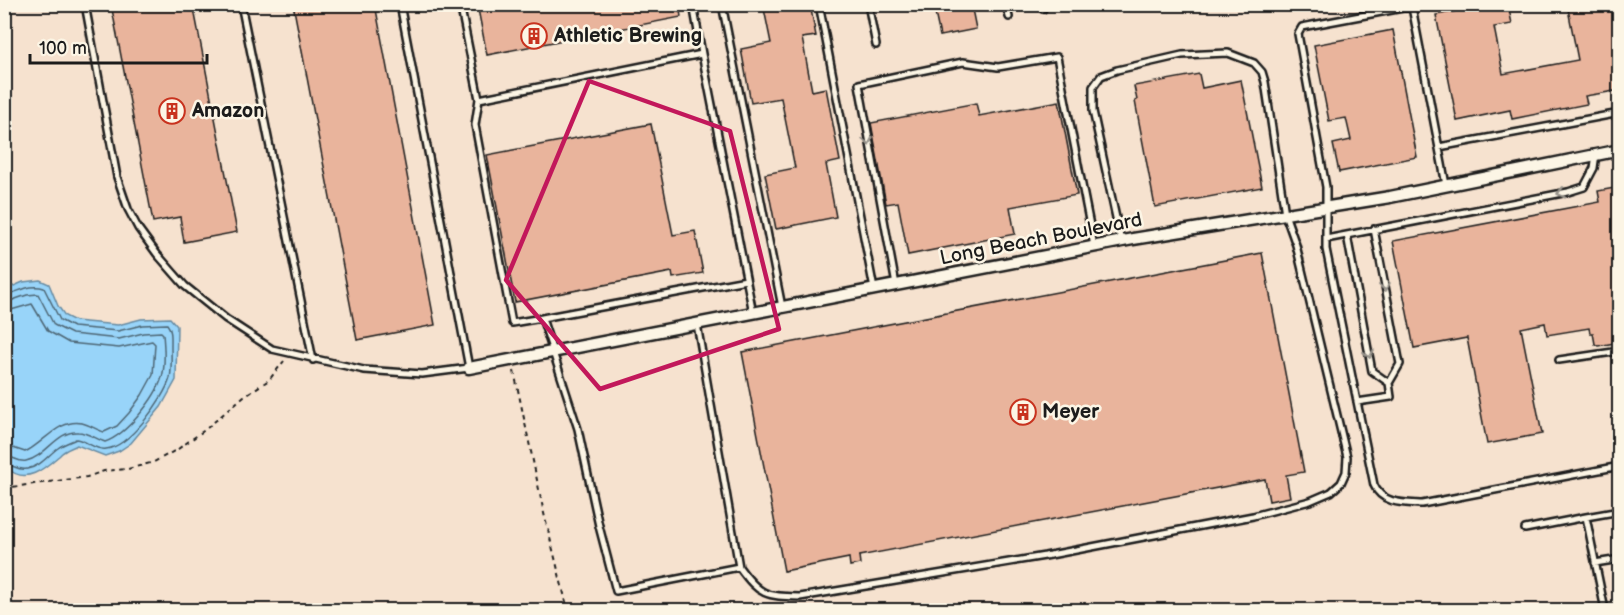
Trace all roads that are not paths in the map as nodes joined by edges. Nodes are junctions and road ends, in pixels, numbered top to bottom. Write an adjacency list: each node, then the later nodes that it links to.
1 (85, 4): 37 (lane)
2 (241, 4): 37 (lane)
3 (400, 4): 39 (lane)
4 (460, 4): 15 (lane)
5 (693, 4): 14 (lane)
6 (722, 4): 31 (lane)
7 (819, 4): 30 (lane)
8 (868, 4): 13 (lane)
9 (1006, 4): 12 (lane)
10 (1424, 4): 11 (lane)
11 (1412, 7): 17 (lane); 21 (lane)
12 (1009, 16)
13 (876, 45)
14 (702, 54): 15 (lane); 28 (lane)
15 (479, 99): 33 (lane)
16 (1620, 112): 17 (lane)
17 (1439, 147): 20 (lane)
18 (1620, 150): 19 (street, Long Beach Boulevard)
19 (1596, 154): 20 (street, Long Beach Boulevard); 23 (lane, one-way to 23)
20 (1446, 185): 21 (street, Long Beach Boulevard)
21 (1325, 207): 22 (street, Long Beach Boulevard); 25 (lane)
22 (1285, 214): 26 (street, Long Beach Boulevard); 26 (lane); 48 (lane)
23 (1374, 230): 24 (lane); 40 (lane, one-way to 40)
24 (1347, 235): 25 (lane); 40 (lane, one-way to 40)
25 (1326, 239): 41 (lane)
26 (1121, 241): 27 (street, Long Beach Boulevard)
27 (1094, 246): 29 (street, Long Beach Boulevard); 29 (lane, one-way to 29)
28 (746, 280): 32 (lane); 33 (lane)
29 (896, 285): 30 (street, Long Beach Boulevard)
30 (874, 289): 31 (street, Long Beach Boulevard)
31 (782, 307): 32 (street, Long Beach Boulevard)
32 (753, 313): 34 (street, Long Beach Boulevard)
33 (542, 318): 36 (lane)
34 (697, 324): 36 (street, Long Beach Boulevard); 48 (lane)
35 (1620, 351): 38 (lane)
36 (553, 352): 39 (street, Long Beach Boulevard); 48 (lane)
37 (314, 360): 39 (lane)
38 (1559, 360)
39 (469, 368)
40 (1389, 383): 41 (lane)
41 (1357, 402): 42 (lane)
42 (1620, 466)
43 (1620, 511): 44 (lane)
44 (1586, 518): 45 (lane); 47 (lane)
45 (1525, 529)
46 (1620, 559): 47 (lane)
47 (1595, 563): 49 (lane)
48 (739, 567)
49 (1605, 610)

